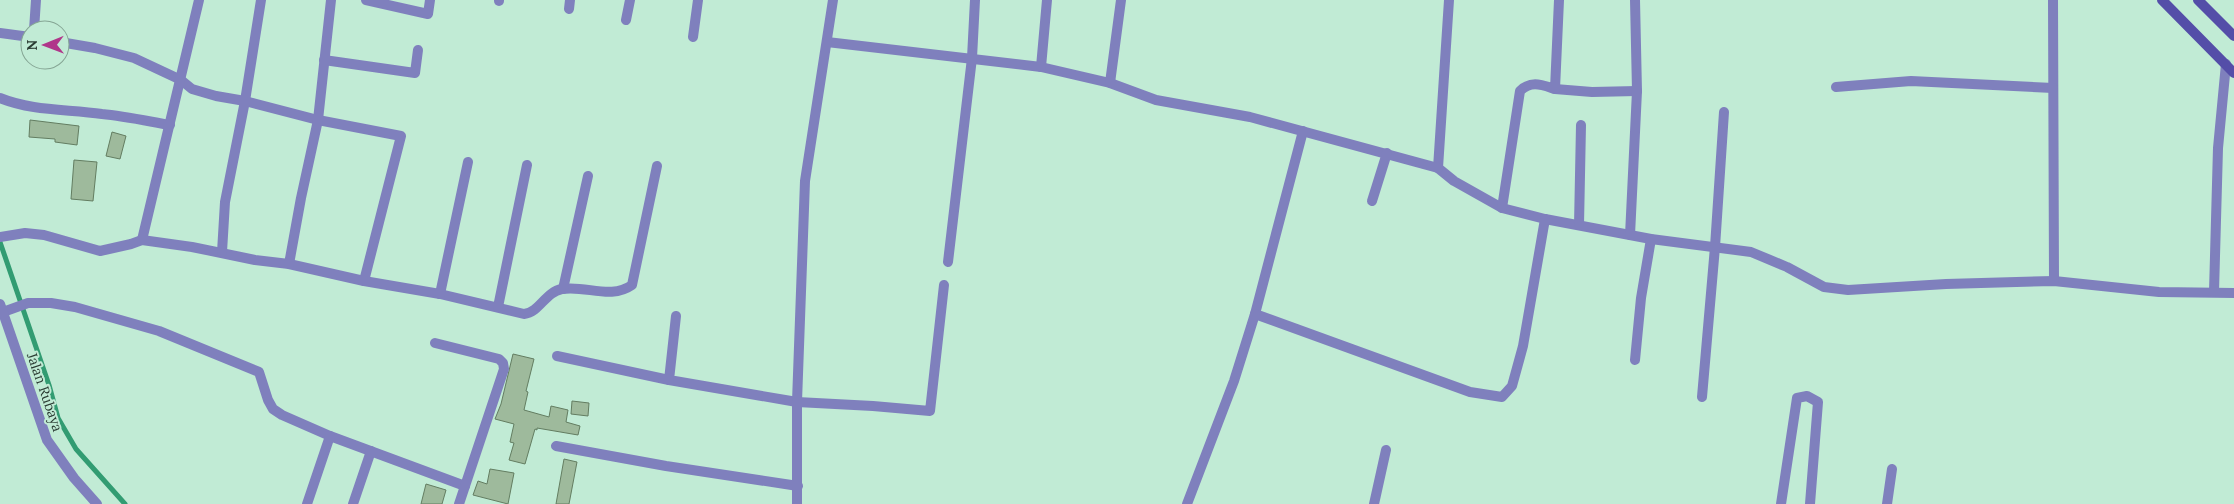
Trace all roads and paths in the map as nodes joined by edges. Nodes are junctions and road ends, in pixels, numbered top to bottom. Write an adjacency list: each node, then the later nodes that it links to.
1 (36, 0): 19 (street)
2 (199, 0): 33 (street)
3 (261, 0): 40 (street)
4 (331, 0): 29 (street)
5 (366, 0): 6 (street)
6 (430, 0)
7 (630, 0): 20 (street)
8 (698, 0): 24 (street)
9 (832, 0): 25 (street)
10 (975, 0): 28 (street)
11 (1047, 0): 31 (street)
12 (1121, 0): 34 (street)
13 (1449, 0): 50 (street)
14 (1559, 0): 37 (street)
15 (1635, 0): 38 (street)
16 (2053, 0): 36 (street)
17 (2162, 0): 30 (main road)
18 (2198, 0): 23 (main road)
19 (35, 20)
20 (626, 20)
21 (0, 33): 22 (street)
22 (20, 36)
23 (2234, 36)
24 (693, 37)
25 (827, 42): 28 (street); 80 (street)
26 (70, 44): 33 (street)
27 (418, 50): 29 (street)
28 (972, 58): 31 (street); 62 (street)
29 (324, 60): 42 (street)
30 (2226, 64): 32 (main road); 68 (street)
31 (1041, 67): 34 (street)
32 (2234, 73)
33 (181, 80): 40 (street); 43 (street)
34 (1110, 83): 45 (street)
35 (1836, 87): 36 (street)
36 (2053, 88): 65 (street)
37 (1555, 89): 38 (street); 53 (street)
38 (1636, 91): 56 (street)
39 (0, 98): 43 (street)
40 (245, 101): 42 (street); 61 (street)
41 (1724, 112): 60 (street)
42 (318, 120): 63 (street); 64 (street)
43 (170, 125): 59 (street)
44 (1581, 125): 55 (street)
45 (1303, 131): 46 (street); 73 (street)
46 (1387, 153): 50 (street); 52 (street)
47 (468, 162): 69 (street)
48 (527, 165): 71 (street)
49 (657, 166): 67 (street)
50 (1438, 168): 53 (street)
51 (588, 176): 67 (street)
52 (1372, 201)
53 (1502, 208): 54 (street)
54 (1545, 219): 55 (street); 73 (street)
55 (1579, 225): 56 (street)
56 (1630, 235): 58 (street)
57 (2, 237): 59 (street)
58 (1651, 239): 60 (street); 77 (street)
59 (142, 240): 61 (street)
60 (1716, 247): 65 (street); 79 (street)
61 (222, 252): 63 (street)
62 (948, 262)
63 (289, 264): 64 (street)
64 (364, 281): 69 (street)
65 (2054, 281): 68 (street)
66 (944, 285): 80 (street)
67 (563, 289): 71 (street)
68 (2214, 292): 70 (street)
69 (440, 294): 71 (street)
70 (2234, 294)
71 (498, 307)
72 (2, 308): 81 (street); 88 (street, Jalan Rubaya)
73 (1255, 314): 93 (street)
74 (676, 316): 78 (street)
75 (435, 343): 86 (street)
76 (556, 356): 78 (street)
77 (1635, 360)
78 (669, 380): 80 (street)
79 (1702, 397)
80 (797, 402): 87 (street)
81 (330, 436): 84 (street); 89 (street)
82 (556, 446): 87 (street)
83 (1386, 450): 94 (street)
84 (371, 451): 86 (street); 90 (street)
85 (1892, 470): 97 (street)
86 (465, 486): 91 (street)
87 (798, 486): 92 (street)
88 (97, 504)
89 (307, 504)
90 (353, 504)
91 (459, 504)
92 (797, 504)
93 (1187, 504)
94 (1374, 504)
95 (1781, 504): 96 (street)
96 (1810, 504)
97 (1887, 504)

